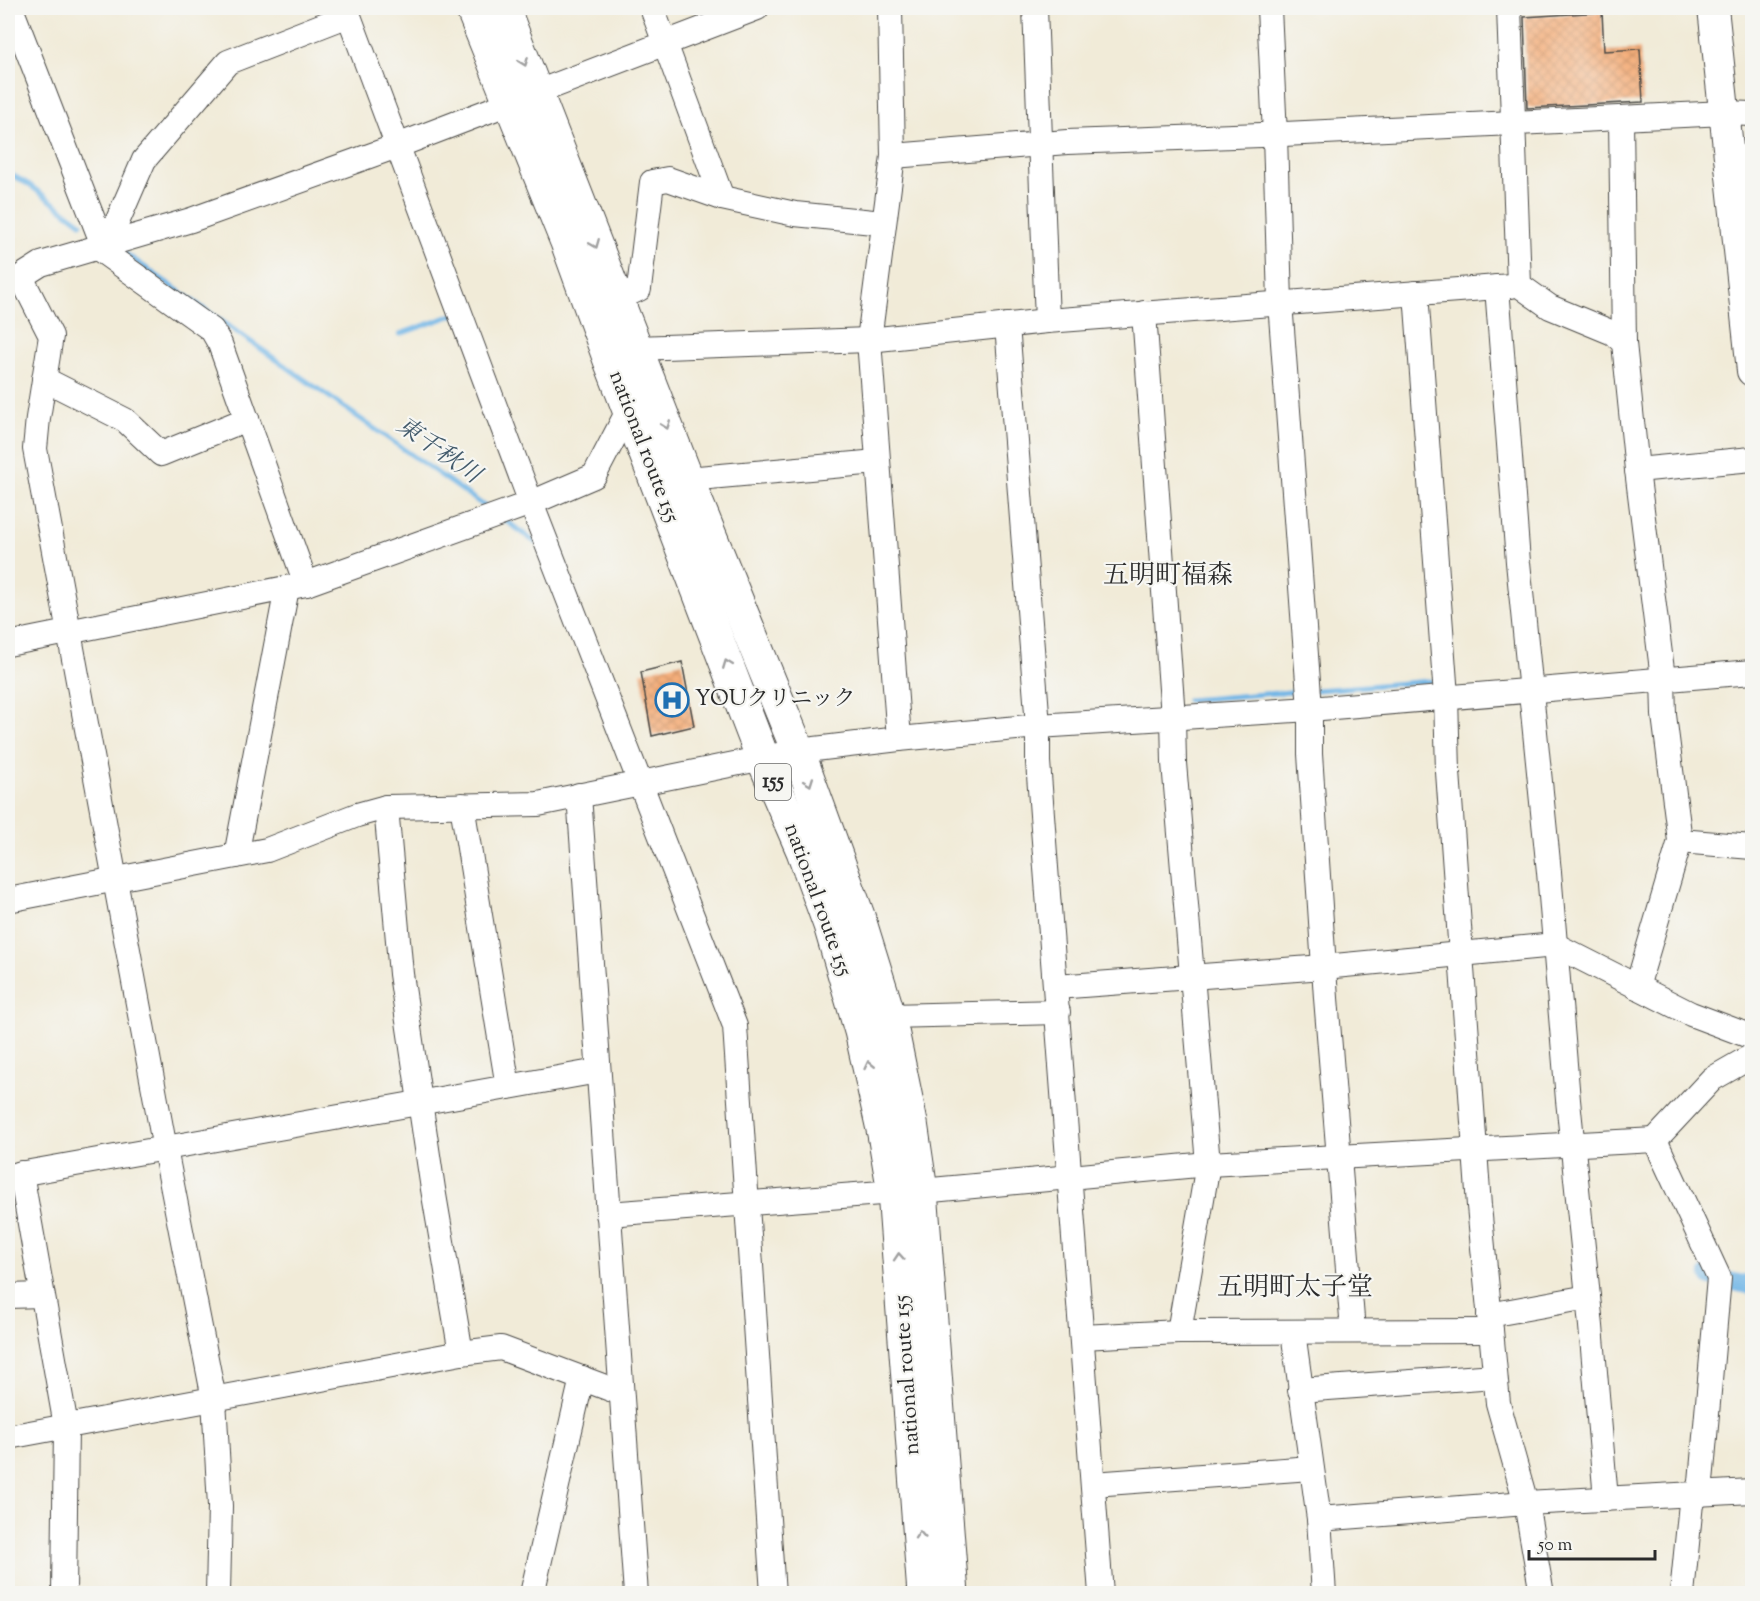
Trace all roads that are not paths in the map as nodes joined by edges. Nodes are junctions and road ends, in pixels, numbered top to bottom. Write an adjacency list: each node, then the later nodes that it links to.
1 (11, 8): 23 (street)
2 (472, 8): 13 (highway, national route 155 / 155)
3 (503, 8): 13 (highway, national route 155 / 155, one-way to 13)
4 (652, 8): 12 (street)
5 (757, 8): 12 (street)
6 (890, 8): 20 (street)
7 (1035, 8): 18 (street)
8 (1269, 8): 17 (street)
9 (1509, 8): 16 (street)
10 (1713, 8): 14 (main road)
11 (348, 11): 19 (street); 23 (street)
12 (665, 41): 13 (street); 21 (street)
13 (523, 98): 19 (street); 27 (highway, national route 155 / 155, one-way to 27); 38 (highway, national route 155 / 155)
14 (1738, 113): 15 (street); 30 (main road)
15 (1621, 119): 16 (street); 34 (street)
16 (1514, 123): 17 (street); 25 (street)
17 (1275, 135): 18 (street); 28 (street)
18 (1039, 144): 20 (street); 31 (street)
19 (397, 146): 23 (street); 44 (street)
20 (893, 156): 22 (street)
21 (722, 198): 22 (street); 27 (street)
22 (883, 223): 33 (street)
23 (102, 245): 24 (street); 39 (street)
24 (14, 281): 37 (street)
25 (1508, 286): 26 (street); 34 (street); 50 (street)
26 (1416, 293): 28 (street); 51 (street)
27 (617, 299): 35 (highway, national route 155 / 155)
28 (1280, 302): 29 (street); 52 (street)
29 (1144, 313): 31 (street); 53 (street)
30 (1750, 320): 36 (main road)
31 (1047, 321): 32 (street)
32 (1007, 325): 33 (street); 54 (street)
33 (869, 340): 35 (street); 41 (street)
34 (1624, 343): 42 (street)
35 (636, 348): 43 (highway, national route 155 / 155, one-way to 43)
36 (1752, 371)
37 (44, 380): 39 (street); 46 (street)
38 (628, 409): 44 (street); 57 (highway, national route 155 / 155, one-way to 38)
39 (247, 419): 45 (street)
40 (1752, 459): 42 (street)
41 (877, 462): 43 (street); 55 (street)
42 (1637, 470): 49 (street)
43 (687, 479): 56 (highway, national route 155 / 155)
44 (531, 503): 45 (street); 58 (street)
45 (296, 586): 46 (street); 64 (street)
46 (69, 631): 47 (street); 65 (street)
47 (8, 644)
48 (1752, 672): 49 (street)
49 (1663, 678): 50 (street); 62 (street)
50 (1530, 691): 51 (street); 67 (street)
51 (1446, 696): 52 (street); 68 (street)
52 (1310, 709): 53 (street); 69 (street)
53 (1173, 717): 54 (street); 70 (street)
54 (1038, 726): 55 (street); 71 (street)
55 (899, 739): 56 (street)
56 (798, 752): 57 (street); 74 (highway, national route 155 / 155, one-way to 74)
57 (763, 759): 58 (street); 88 (highway, national route 155 / 155, one-way to 57)
58 (640, 782): 59 (street); 89 (street)
59 (579, 795): 60 (street); 77 (street)
60 (462, 805): 61 (street); 78 (street)
61 (386, 807): 64 (street); 79 (street)
62 (1680, 841): 63 (street); 72 (street)
63 (1752, 847)
64 (236, 856): 65 (street)
65 (114, 880): 66 (street); 82 (street)
66 (8, 900)
67 (1555, 945): 68 (street); 72 (street); 81 (street)
68 (1462, 955): 69 (street); 83 (street)
69 (1324, 967): 70 (street); 84 (street)
70 (1191, 977): 71 (street); 85 (street)
71 (1056, 987): 73 (street)
72 (1637, 987): 75 (street)
73 (1058, 1012): 74 (street); 87 (street)
74 (889, 1016): 88 (highway, national route 155 / 155)
75 (1752, 1037)
76 (1752, 1056): 80 (street)
77 (598, 1071): 78 (street); 90 (street)
78 (508, 1087): 79 (street)
79 (420, 1103): 82 (street); 99 (street)
80 (1654, 1140): 81 (street); 110 (street)
81 (1572, 1143): 83 (street); 93 (street)
82 (165, 1149): 86 (street); 104 (street)
83 (1475, 1149): 84 (street); 94 (street)
84 (1340, 1158): 85 (street); 95 (street)
85 (1208, 1164): 87 (street); 96 (street)
86 (14, 1174): 91 (street)
87 (1070, 1176): 88 (street); 98 (street)
88 (907, 1192): 89 (street); 119 (highway, national route 155 / 155, one-way to 88); 120 (highway, national route 155 / 155)
89 (746, 1205): 90 (street); 118 (street)
90 (608, 1214): 103 (street)
91 (42, 1294): 92 (street); 105 (street)
92 (8, 1296)
93 (1588, 1298): 94 (street); 111 (street)
94 (1490, 1323): 95 (street); 100 (street)
95 (1353, 1331): 97 (street)
96 (1179, 1332): 97 (street); 98 (street)
97 (1293, 1332): 102 (street)
98 (1082, 1337): 108 (street)
99 (461, 1353): 101 (street); 104 (street)
100 (1495, 1376): 102 (street); 112 (street)
101 (582, 1378): 103 (street); 116 (street)
102 (1300, 1390): 107 (street)
103 (621, 1393): 117 (street)
104 (214, 1399): 105 (street); 115 (street)
105 (66, 1426): 106 (street); 114 (street)
106 (8, 1437)
107 (1311, 1468): 108 (street); 113 (street)
108 (1093, 1484): 121 (street)
109 (1752, 1491): 110 (street)
110 (1700, 1493): 111 (street); 124 (street)
111 (1606, 1499): 112 (street)
112 (1526, 1503): 113 (street); 123 (street)
113 (1319, 1519): 122 (street)
114 (64, 1593)
115 (218, 1593)
116 (532, 1593)
117 (636, 1593)
118 (773, 1593)
119 (924, 1593)
120 (952, 1593)
121 (1101, 1593)
122 (1324, 1593)
123 (1542, 1593)
124 (1682, 1593)

